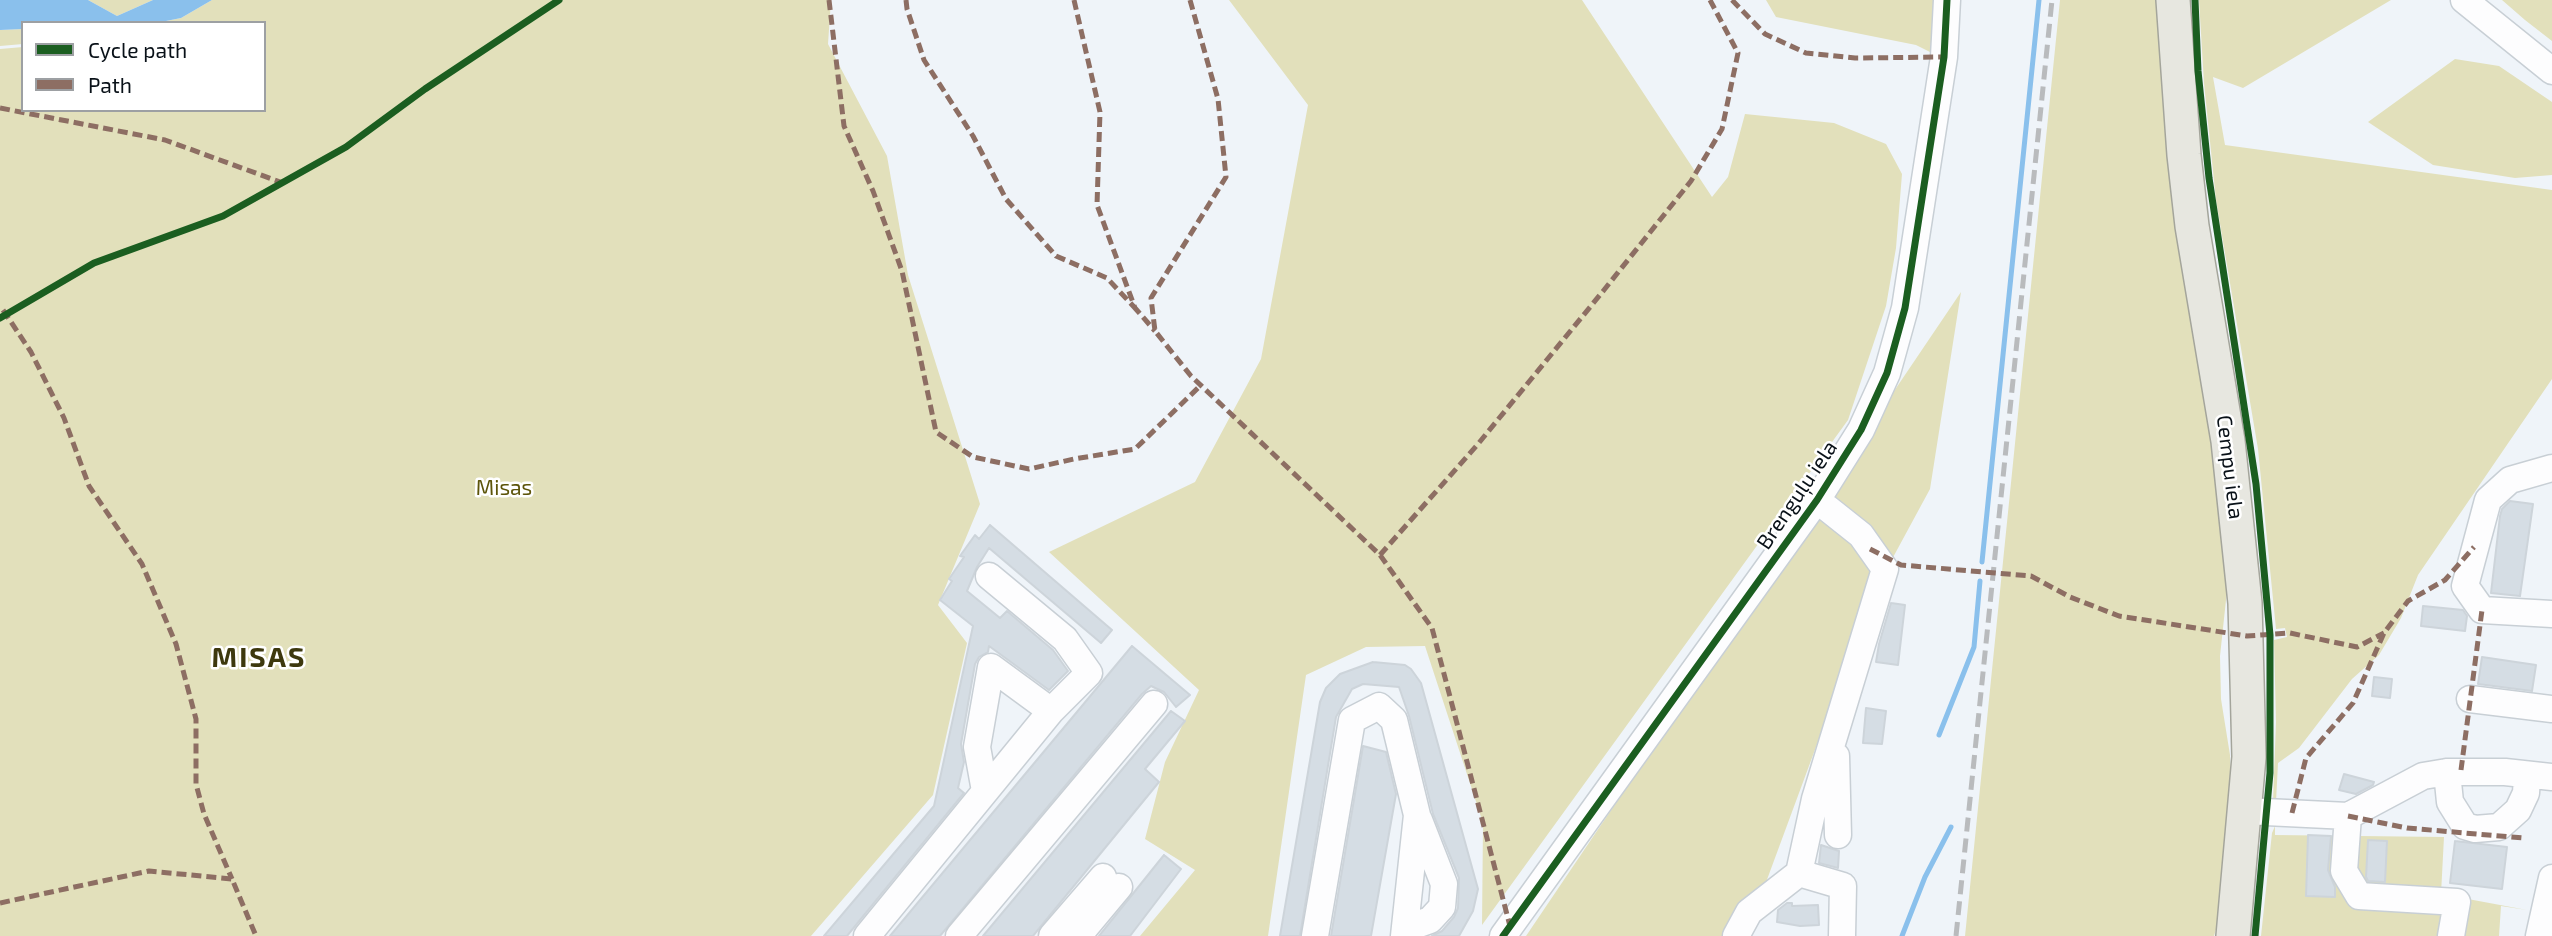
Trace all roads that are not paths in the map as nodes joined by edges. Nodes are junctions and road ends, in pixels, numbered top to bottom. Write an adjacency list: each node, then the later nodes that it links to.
1 (1947, 0): 6 (street, Brenguļu iela)
2 (2173, 0): 17 (main road, Cempu iela)
3 (2464, 0): 4 (street)
4 (2552, 71)
5 (2552, 468): 8 (street)
6 (1817, 500): 13 (street); 28 (street, Brenguļu iela)
7 (989, 576): 12 (street)
8 (2552, 614)
9 (2470, 699): 11 (street)
10 (1154, 704): 24 (street)
11 (2552, 709)
12 (1051, 711): 16 (street); 16 (street)
13 (1835, 733): 19 (street); 20 (street)
14 (2447, 772): 15 (street); 15 (street); 18 (street)
15 (2539, 776)
16 (985, 791): 23 (street)
17 (2245, 811): 18 (street); 31 (main road, Cempu iela)
18 (2348, 816): 32 (street)
19 (1838, 835)
20 (1799, 873): 29 (street); 30 (street)
21 (2552, 877): 33 (street)
22 (1405, 932): 27 (street)
23 (867, 936)
24 (959, 936)
25 (1052, 936): 26 (street)
26 (1078, 936)
27 (1315, 936)
28 (1503, 936)
29 (1736, 936)
30 (1842, 936)
31 (2233, 936)
32 (2451, 936)
33 (2539, 936)

